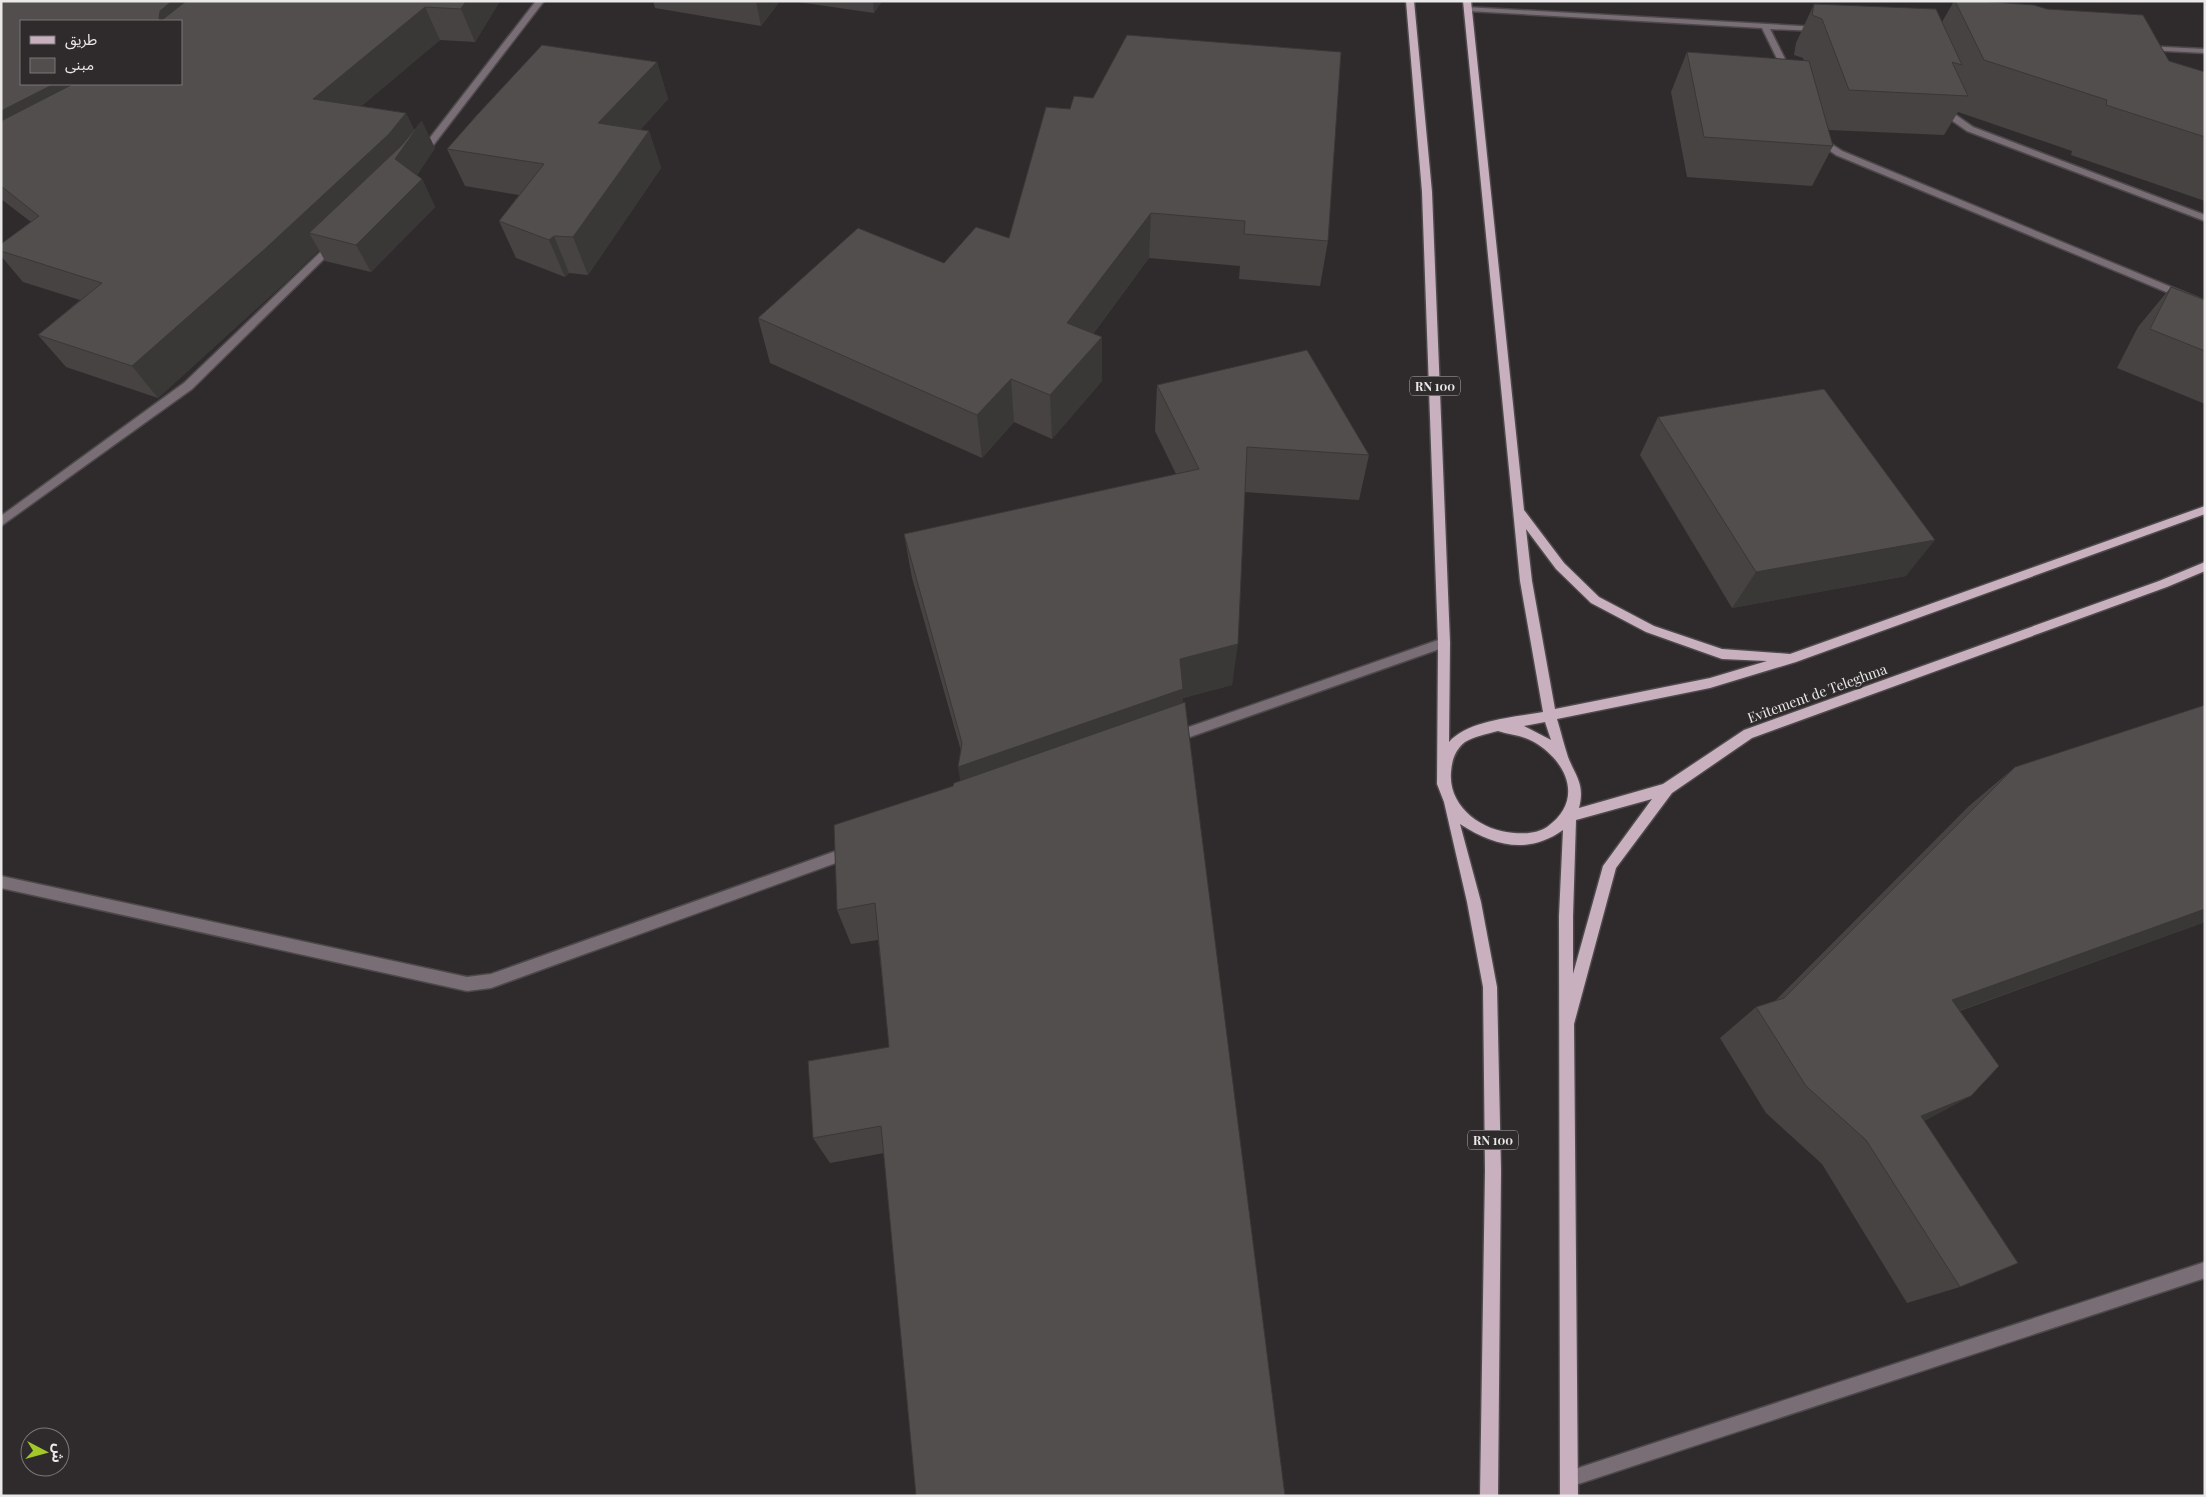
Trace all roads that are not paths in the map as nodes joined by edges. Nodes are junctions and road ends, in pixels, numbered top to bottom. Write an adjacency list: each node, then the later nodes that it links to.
1 (540, 1): 11 (street)
2 (1410, 1): 19 (main road, RN 100)
3 (1468, 5): 4 (street); 15 (main road)
4 (1765, 26): 5 (street); 8 (street)
5 (1824, 30)
6 (2137, 48): 7 (street)
7 (2205, 51)
8 (1790, 78)
9 (1942, 98): 12 (street)
10 (1815, 130): 14 (street)
11 (416, 162)
12 (2205, 218)
13 (338, 239): 17 (street)
14 (2205, 305)
15 (1517, 509): 20 (main road); 21 (main road)
16 (2205, 510): 20 (main road)
17 (1, 522)
18 (2205, 566): 27 (main road, Evitement de Teleghma)
19 (1444, 643): 23 (street); 25 (main road, RN 100)
20 (1796, 657): 21 (main road)
21 (1550, 716): 22 (main road); 24 (main road)
22 (1500, 727): 24 (main road); 25 (main road)
23 (1162, 742)
24 (1562, 757): 28 (main road)
25 (1443, 771): 26 (main road)
26 (1445, 789): 28 (main road); 34 (main road, RN 100)
27 (1667, 789): 28 (main road); 31 (main road, Evitement de Teleghma)
28 (1570, 816): 31 (main road)
29 (861, 848): 30 (street)
30 (1, 882)
31 (1566, 1026): 33 (main road)
32 (2205, 1270): 33 (street)
33 (1569, 1479): 35 (main road)
34 (1489, 1496)
35 (1569, 1496)

